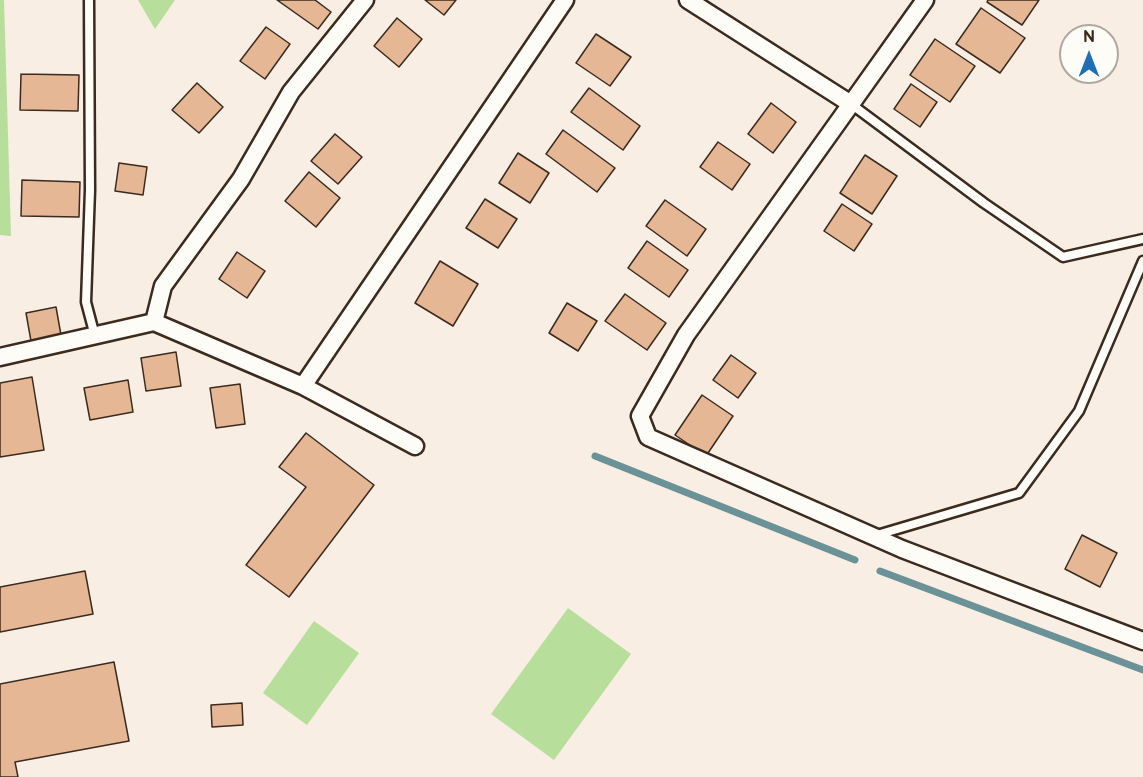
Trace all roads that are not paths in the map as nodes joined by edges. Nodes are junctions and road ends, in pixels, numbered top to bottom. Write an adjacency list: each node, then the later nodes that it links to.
1 (89, 0): 10 (lane)
2 (565, 0): 12 (street)
3 (688, 0): 6 (street)
4 (925, 0): 6 (street)
5 (360, 2): 9 (street)
6 (851, 104): 7 (lane); 14 (street)
7 (1143, 239)
8 (1143, 261): 14 (lane)
9 (154, 322): 10 (street); 12 (street)
10 (95, 337): 11 (street)
11 (0, 357)
12 (303, 386): 13 (street)
13 (415, 446)
14 (873, 536): 15 (street)
15 (1143, 641)

